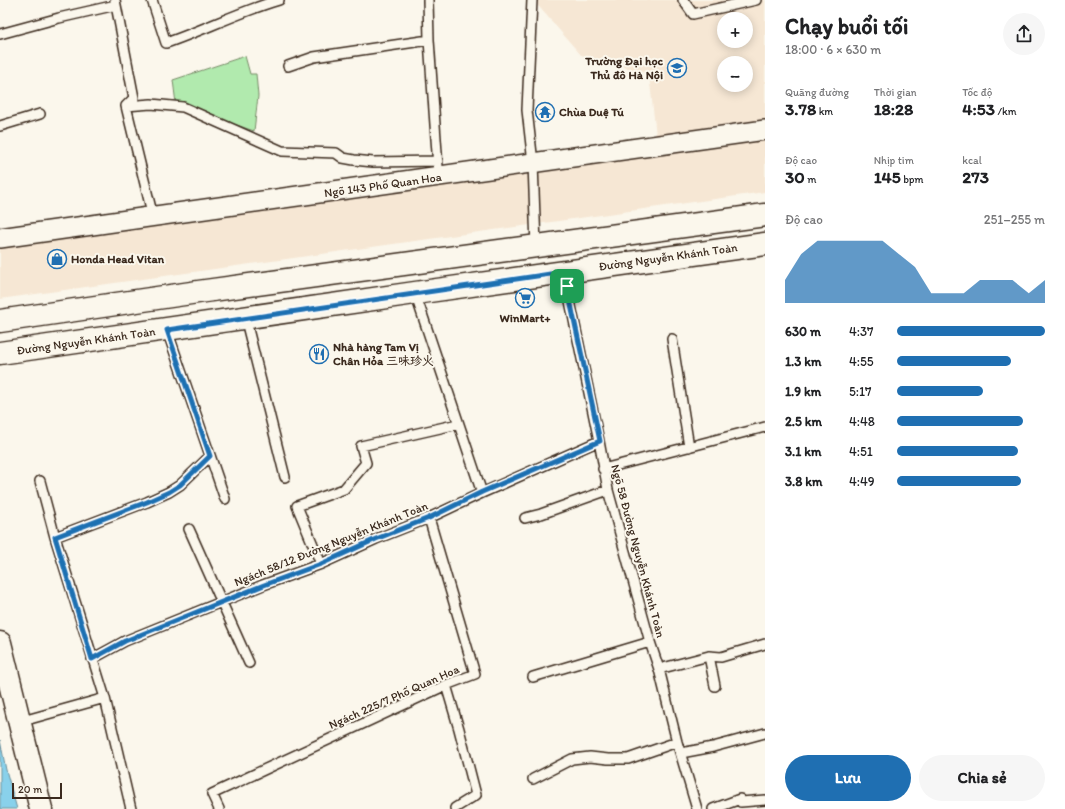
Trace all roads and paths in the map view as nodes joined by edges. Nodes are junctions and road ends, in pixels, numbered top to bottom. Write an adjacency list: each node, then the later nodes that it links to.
1 (152, 0): 2 (lane)
2 (279, 0)
3 (428, 0): 9 (lane)
4 (532, 0): 15 (lane)
5 (683, 0): 6 (lane)
6 (756, 0)
7 (115, 3): 8 (lane); 11 (lane)
8 (0, 34)
9 (429, 40): 10 (lane); 16 (lane)
10 (288, 66)
11 (126, 106): 16 (lane); 18 (lane)
12 (40, 114): 13 (lane)
13 (0, 126)
14 (765, 130): 15 (street, Ngõ 143 Phố Quan Hoa)
15 (533, 163): 16 (street, Ngõ 143 Phố Quan Hoa); 21 (lane)
16 (438, 169): 18 (street, Ngõ 143 Phố Quan Hoa)
17 (765, 215): 21 (main road)
18 (153, 217): 19 (street, Ngõ 143 Phố Quan Hoa)
19 (0, 238)
20 (765, 244): 22 (main road, Đường Nguyễn Khánh Toàn)
21 (536, 246): 25 (main road)
22 (564, 272): 23 (main road, Đường Nguyễn Khánh Toàn); 31 (lane, Ngõ 58 Đường Nguyễn Khánh Toàn)
23 (415, 293): 24 (main road, Đường Nguyễn Khánh Toàn); 29 (lane)
24 (245, 317): 26 (main road, Đường Nguyễn Khánh Toàn); 35 (lane)
25 (0, 321)
26 (167, 330): 28 (main road, Đường Nguyễn Khánh Toàn); 33 (lane)
27 (672, 339): 32 (lane)
28 (0, 353)
29 (458, 424): 38 (lane); 44 (lane)
30 (765, 427): 32 (lane)
31 (600, 441): 34 (lane, Ngõ 58 Đường Nguyễn Khánh Toàn); 38 (lane, Ngách 58/12 Đường Nguyễn Khánh Toàn)
32 (689, 447): 34 (lane)
33 (210, 456): 39 (lane); 43 (lane)
34 (604, 469): 37 (lane, Ngõ 58 Đường Nguyễn Khánh Toàn)
35 (285, 477)
36 (40, 481): 43 (lane)
37 (608, 490): 41 (lane); 46 (lane, Ngõ 58 Đường Nguyễn Khánh Toàn)
38 (482, 492): 40 (lane, Ngách 58/12 Đường Nguyễn Khánh Toàn)
39 (225, 499)
40 (429, 518): 44 (lane, Ngách 58/12 Đường Nguyễn Khánh Toàn); 54 (lane, Ngách 225/7 Phố Quan Hoa)
41 (524, 518)
42 (190, 529): 45 (lane)
43 (55, 537): 50 (lane)
44 (321, 564): 45 (lane, Ngách 58/12 Đường Nguyễn Khánh Toàn)
45 (222, 602): 50 (lane, Ngách 58/12 Đường Nguyễn Khánh Toàn); 51 (lane)
46 (650, 642): 52 (lane, Ngõ 58 Đường Nguyễn Khánh Toàn); 53 (lane)
47 (0, 643): 57 (main road)
48 (765, 644): 49 (lane)
49 (709, 656): 52 (lane); 55 (lane)
50 (92, 659): 56 (lane)
51 (249, 663)
52 (659, 669): 59 (lane, Ngõ 58 Đường Nguyễn Khánh Toàn)
53 (533, 677)
54 (446, 685): 63 (lane); 66 (lane, Ngách 225/7 Phố Quan Hoa)
55 (715, 686)
56 (106, 698): 57 (lane); 65 (lane)
57 (18, 722): 64 (main road)
58 (765, 733): 60 (lane)
59 (677, 742): 60 (lane, Ngõ 58 Đường Nguyễn Khánh Toàn); 61 (lane)
60 (681, 753): 67 (lane, Ngõ 58 Đường Nguyễn Khánh Toàn)
61 (533, 779)
62 (765, 800): 68 (lane)
63 (455, 808)
64 (41, 809)
65 (131, 809)
66 (219, 809)
67 (697, 809)
68 (713, 809)

